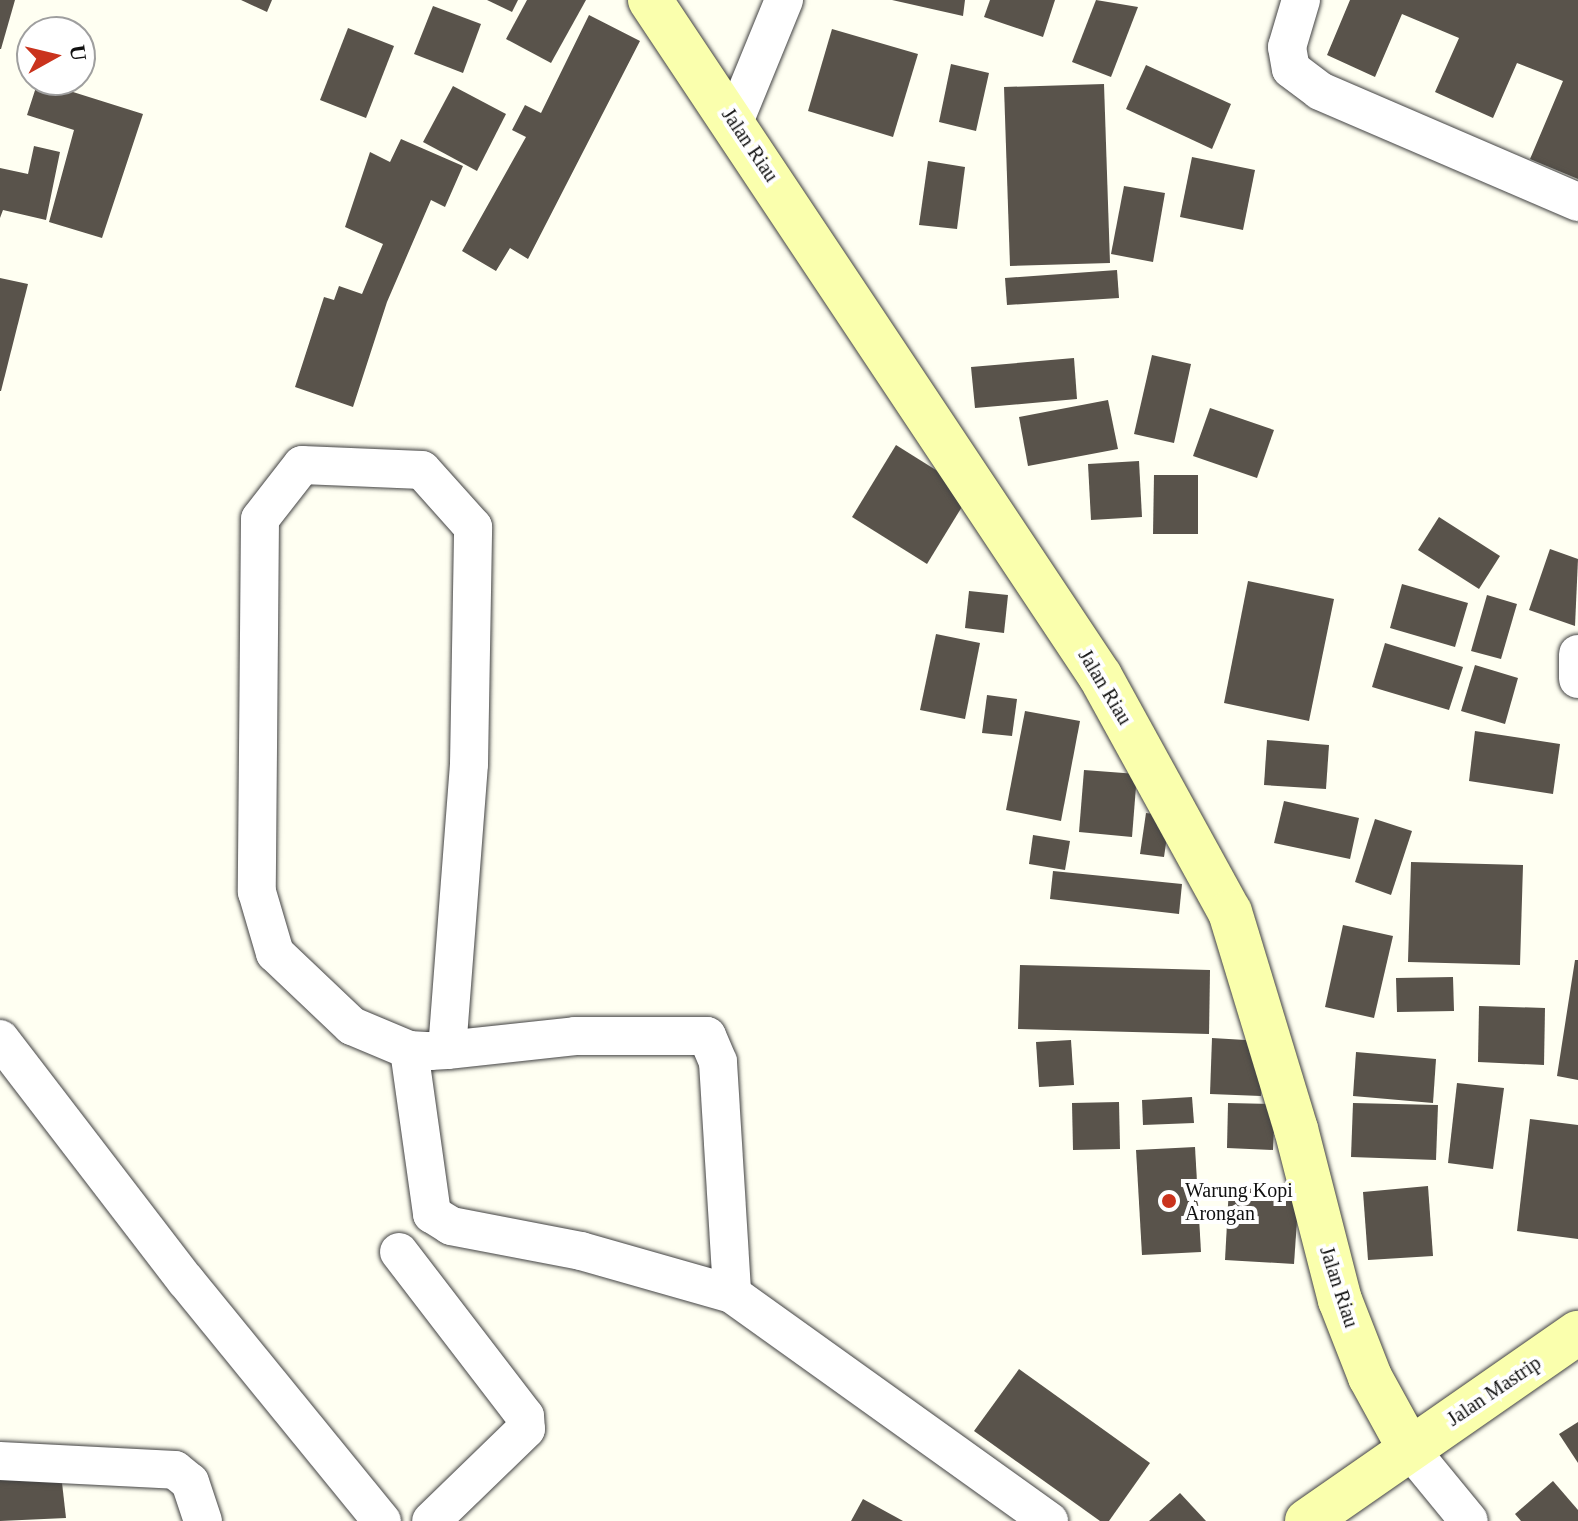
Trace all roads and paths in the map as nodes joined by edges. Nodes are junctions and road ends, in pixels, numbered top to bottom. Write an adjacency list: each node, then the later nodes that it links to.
1 (650, 0): 4 (main road, Jalan Riau)
2 (784, 0): 4 (street)
3 (1301, 0): 5 (street)
4 (734, 122): 14 (main road, Jalan Riau)
5 (1578, 202)
6 (1578, 654): 7 (street)
7 (1578, 679)
8 (0, 1039): 17 (street)
9 (409, 1050): 10 (street); 10 (street); 12 (street)
10 (447, 1050): 12 (street)
11 (399, 1252): 18 (street)
12 (732, 1294): 19 (street)
13 (1578, 1333): 14 (main road, Jalan Mastrip)
14 (1409, 1448): 20 (main road, Jalan Mastrip); 21 (street)
15 (0, 1461): 16 (street)
16 (203, 1521)
17 (382, 1521)
18 (431, 1521)
19 (1049, 1521)
20 (1307, 1521)
21 (1469, 1521)

